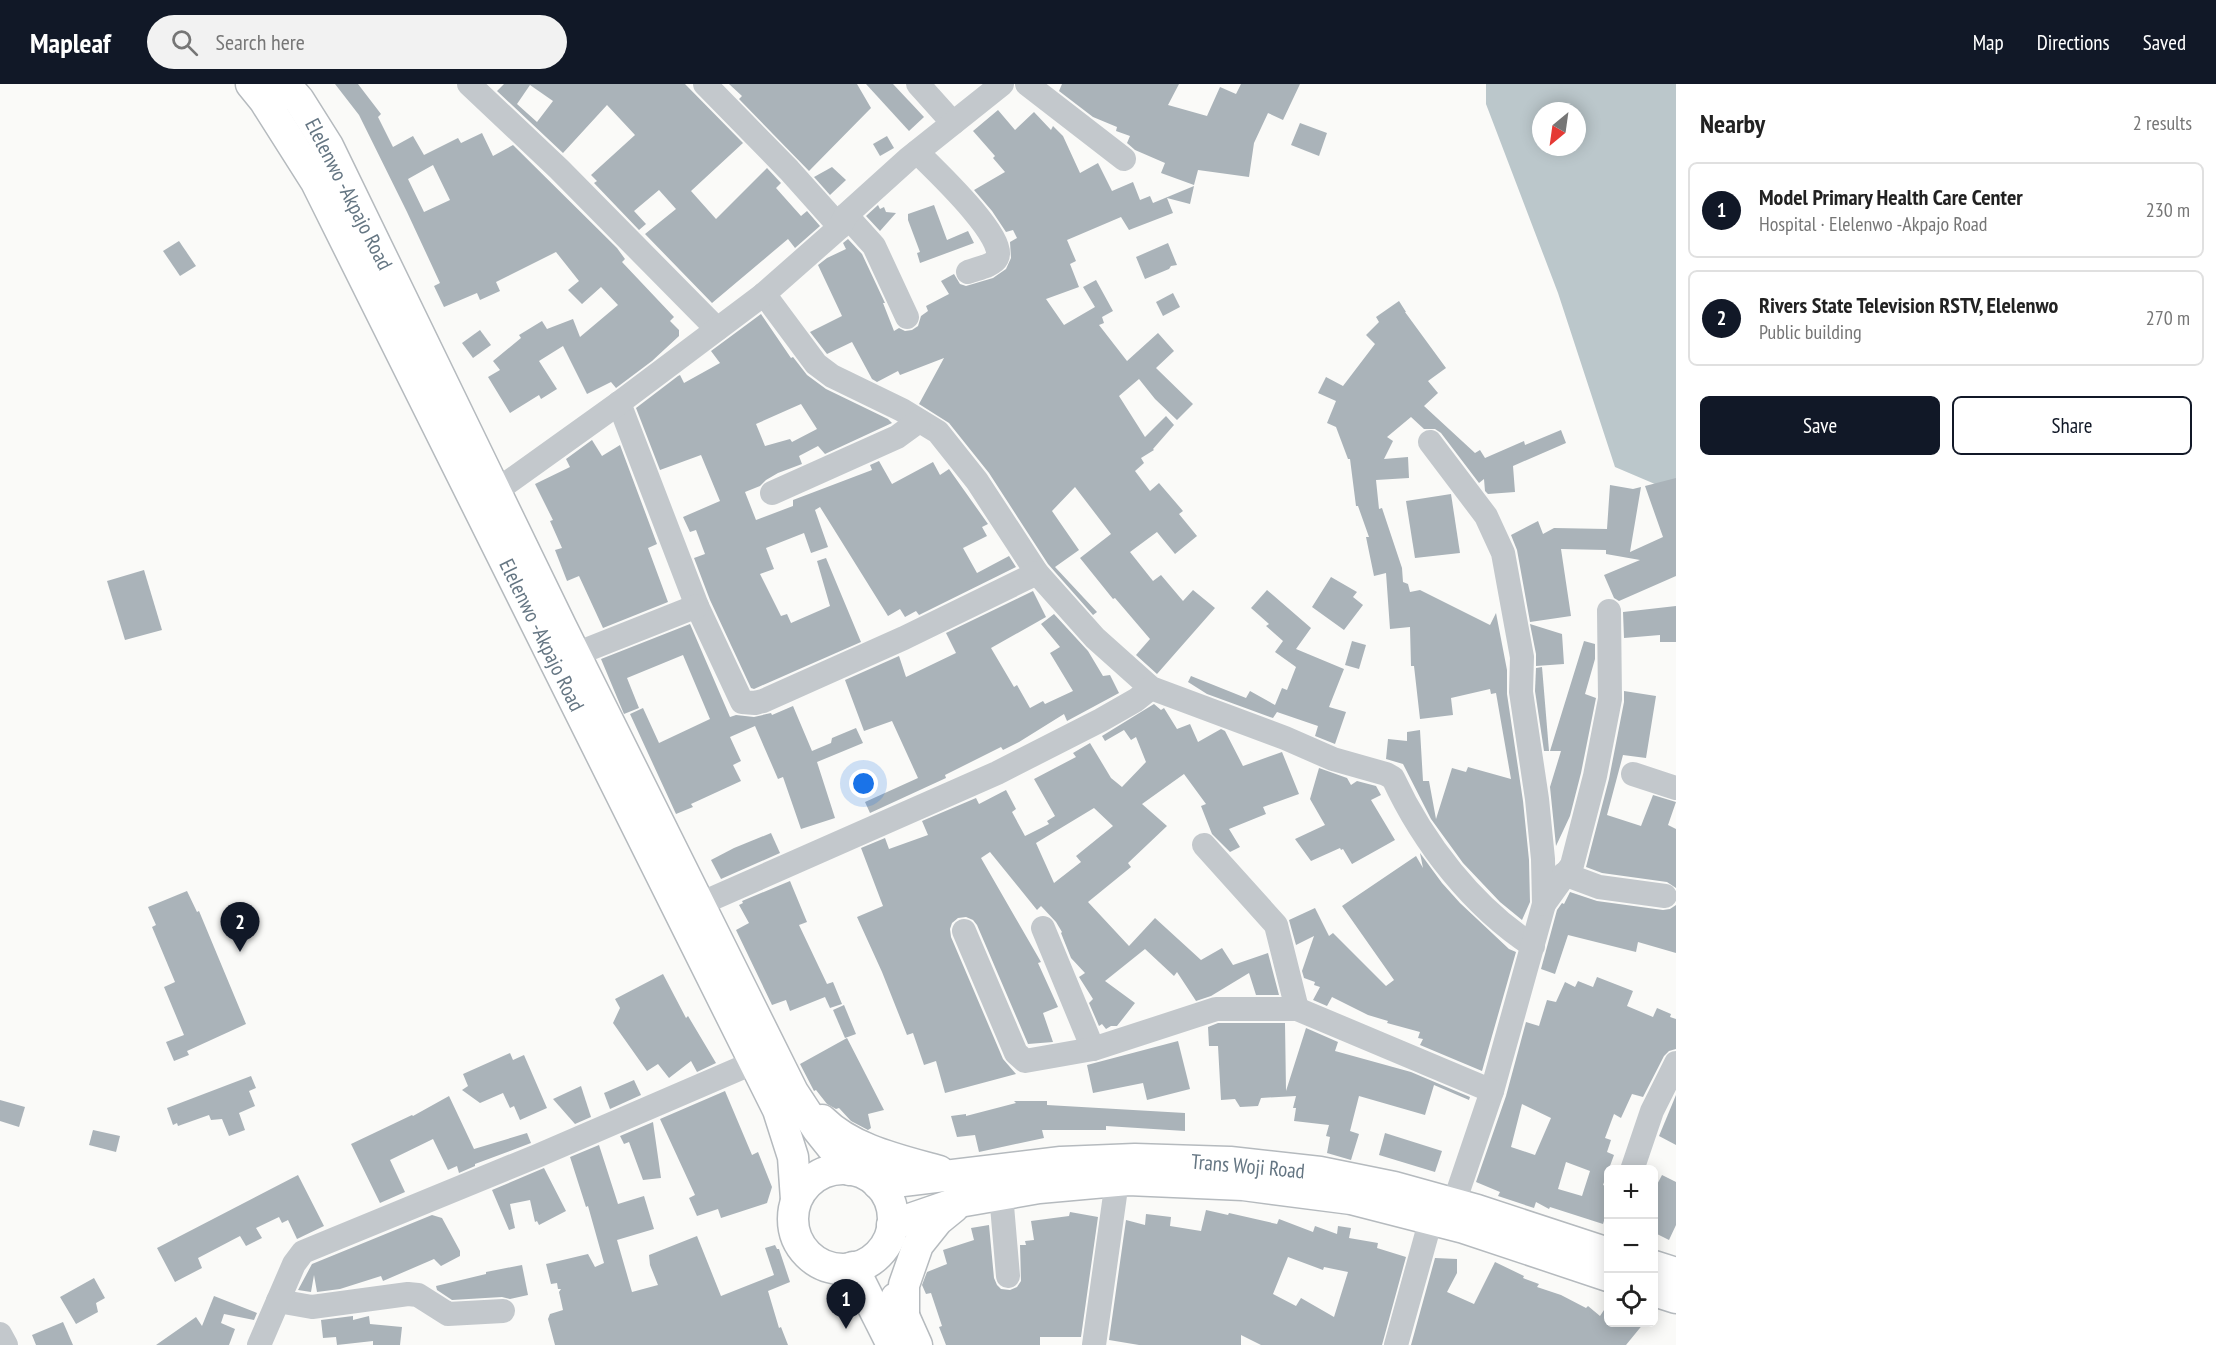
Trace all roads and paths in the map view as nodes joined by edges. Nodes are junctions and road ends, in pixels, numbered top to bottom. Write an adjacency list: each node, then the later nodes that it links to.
1 (251, 84): 38 (main road, Elelenwo -Akpajo Road)
2 (285, 84): 19 (main road, Elelenwo -Akpajo Road)
3 (468, 84): 15 (street)
4 (705, 84): 11 (street)
5 (918, 84): 8 (street)
6 (1002, 84): 8 (street)
7 (1027, 84): 10 (street)
8 (952, 123): 9 (street)
9 (917, 152): 11 (street); 12 (street)
10 (1124, 159)
11 (843, 221): 13 (street); 14 (street)
12 (968, 272)
13 (764, 294): 15 (street); 17 (street)
14 (907, 317)
15 (717, 329): 16 (street)
16 (619, 403): 19 (street); 22 (street)
17 (919, 421): 20 (street); 21 (street)
18 (1430, 442): 32 (street)
19 (496, 491): 24 (main road, Elelenwo -Akpajo Road)
20 (772, 493)
21 (1037, 573): 22 (street); 25 (street)
22 (697, 606): 24 (street)
23 (1609, 611): 29 (street)
24 (576, 654): 31 (main road, Elelenwo -Akpajo Road)
25 (1151, 688): 31 (street); 35 (street)
26 (1633, 774): 27 (street)
27 (1676, 788)
28 (1204, 845): 36 (street)
29 (1564, 874): 30 (street); 32 (street)
30 (1665, 896)
31 (700, 904): 41 (main road, Elelenwo -Akpajo Road)
32 (1544, 904): 35 (street)
33 (1043, 928): 37 (street)
34 (964, 931): 37 (street)
35 (1533, 946): 40 (street)
36 (1297, 1009): 37 (street); 40 (street)
37 (1093, 1049)
38 (754, 1062): 48 (main road, Elelenwo -Akpajo Road); 58 (street)
39 (1676, 1063): 42 (street)
40 (1492, 1091): 49 (street)
41 (793, 1092): 43 (main road, Elelenwo -Akpajo Road); 46 (main road)
42 (1634, 1165)
43 (850, 1170): 45 (main road); 48 (main road)
44 (1118, 1181): 47 (main road, Trans Woji Road); 49 (main road, Trans Woji Road); 66 (street)
45 (878, 1184): 46 (main road, Trans Woji Road); 50 (main road)
46 (956, 1188): 47 (main road, Trans Woji Road); 49 (main road, Trans Woji Road); 50 (main road, Trans Woji Road); 60 (main road)
47 (1000, 1194): 55 (street)
48 (796, 1200): 52 (main road)
49 (1442, 1211): 51 (main road, Trans Woji Road); 67 (street)
50 (892, 1225): 52 (main road)
51 (1604, 1255)
52 (865, 1261): 60 (main road); 64 (main road)
53 (1658, 1268): 54 (main road)
54 (1676, 1273)
55 (1008, 1276)
56 (1658, 1293): 57 (main road)
57 (1676, 1298)
58 (278, 1301): 59 (street); 63 (street)
59 (503, 1311)
60 (904, 1316): 65 (main road)
61 (0, 1334): 62 (street)
62 (6, 1345)
63 (259, 1345)
64 (892, 1345)
65 (916, 1345)
66 (1094, 1345)
67 (1396, 1345)

